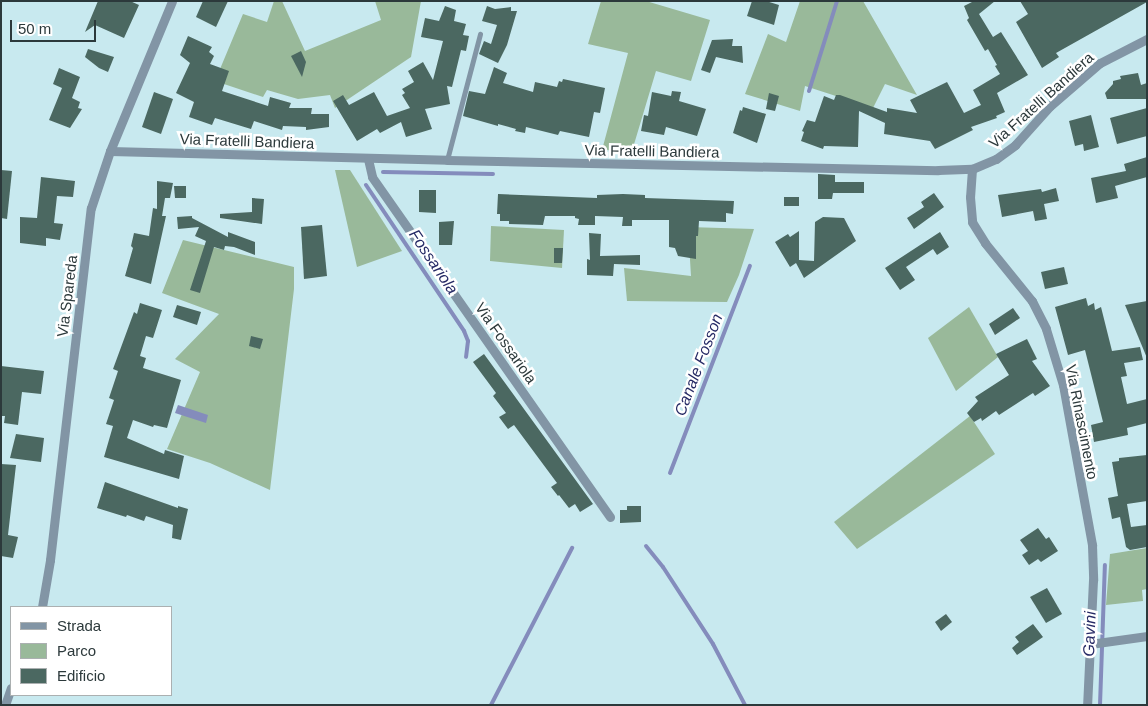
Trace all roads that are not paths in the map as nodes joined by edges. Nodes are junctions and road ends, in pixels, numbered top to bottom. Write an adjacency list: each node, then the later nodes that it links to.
1 (172, 1): 4 (street, Via Spareda)
2 (480, 34): 6 (lane)
3 (1147, 39): 7 (street, Via Fratelli Bandiera)
4 (110, 151): 5 (street, Via Fratelli Bandiera); 9 (street, Via Spareda)
5 (368, 159): 6 (street, Via Fratelli Bandiera); 8 (street, Via Fossariola)
6 (447, 160): 7 (street, Via Fratelli Bandiera)
7 (972, 169): 11 (street, Via Rinascimento)
8 (610, 517)
9 (42, 606)
10 (1147, 636): 11 (street)
11 (1090, 644): 14 (street, Via Rinascimento)
12 (10, 691): 13 (street)
13 (5, 705)
14 (1087, 705)

